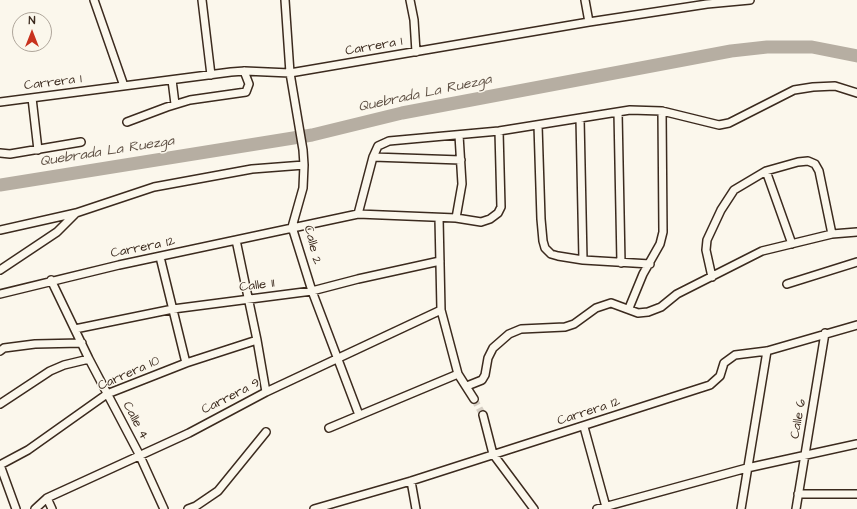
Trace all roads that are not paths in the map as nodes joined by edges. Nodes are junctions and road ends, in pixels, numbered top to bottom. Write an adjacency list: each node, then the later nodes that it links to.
1 (94, 0): 14 (street)
2 (202, 0): 12 (street)
3 (284, 0): 11 (street, Calle 2)
4 (410, 0): 9 (street)
5 (585, 0): 8 (street)
6 (750, 0): 7 (street, Carrera 1)
7 (707, 2): 8 (street, Carrera 1)
8 (589, 22): 9 (street, Carrera 1)
9 (416, 52): 11 (street, Carrera 1)
10 (244, 71): 11 (street, Carrera 1); 12 (street, Carrera 1); 18 (street)
11 (290, 73): 31 (street, Calle 2)
12 (211, 75): 13 (street, Carrera 1)
13 (172, 80): 14 (street, Carrera 1); 18 (street)
14 (124, 86): 16 (street, Carrera 1)
15 (857, 93): 19 (street)
16 (32, 98): 17 (street, Carrera 1); 27 (street)
17 (0, 102)
18 (175, 104): 22 (street)
19 (662, 111): 20 (street); 48 (street)
20 (618, 112): 21 (street); 47 (street)
21 (580, 118): 23 (street); 44 (street)
22 (127, 122)
23 (538, 125): 24 (street); 44 (street)
24 (499, 132): 25 (street); 36 (street, Carrera 12)
25 (460, 135): 29 (street); 30 (street)
26 (81, 142): 27 (street)
27 (38, 150): 28 (street)
28 (0, 153)
29 (373, 157): 30 (street); 34 (street)
30 (461, 160): 36 (street)
31 (304, 165): 33 (street); 37 (street, Calle 2)
32 (766, 171): 40 (street); 42 (street); 50 (street)
33 (76, 213): 38 (street); 49 (street)
34 (358, 214): 35 (street, Carrera 12); 37 (street, Carrera 12)
35 (439, 218): 36 (street, Carrera 12); 45 (street)
36 (456, 218)
37 (292, 227): 41 (street, Carrera 12); 53 (street, Calle 2)
38 (0, 230)
39 (857, 232): 40 (street)
40 (832, 234): 42 (street)
41 (236, 240): 43 (street, Carrera 12); 55 (street)
42 (792, 244): 50 (street)
43 (160, 257): 51 (street, Carrera 12); 57 (street)
44 (583, 260): 47 (street)
45 (440, 262): 53 (street, Calle 11); 58 (street)
46 (857, 262): 52 (street)
47 (621, 263): 48 (street)
48 (650, 264): 56 (street)
49 (0, 270)
50 (712, 277): 56 (street)
51 (51, 280): 54 (street, Carrera 12); 60 (street, Calle 4)
52 (787, 284)
53 (312, 291): 55 (street, Calle 11); 66 (street, Calle 2)
54 (0, 294)
55 (248, 299): 57 (street, Calle 11); 62 (street)
56 (629, 308): 70 (street)
57 (173, 309): 60 (street, Calle 11); 68 (street)
58 (441, 310): 66 (street, Carrera 9); 69 (street)
59 (857, 325): 61 (street, Carrera 12)
60 (75, 329): 63 (street, Calle 4)
61 (825, 333): 65 (street, Carrera 12); 83 (street, Calle 6)
62 (258, 340): 68 (street, Carrera 10); 71 (street)
63 (82, 343): 64 (street); 67 (street, Calle 4)
64 (0, 351)
65 (767, 351): 77 (street, Carrera 12); 85 (street)
66 (337, 358): 71 (street, Carrera 9); 75 (street, Calle 2)
67 (89, 359): 72 (street, Calle 4); 74 (street)
68 (186, 363): 72 (street, Carrera 10)
69 (458, 374): 70 (street); 75 (street)
70 (467, 386): 73 (street)
71 (266, 392): 81 (street, Carrera 9)
72 (107, 394): 81 (street, Calle 4); 84 (street, Carrera 10)
73 (474, 399)
74 (0, 404)
75 (359, 415): 78 (street)
76 (483, 415): 82 (street)
77 (584, 427): 82 (street, Carrera 12); 90 (street)
78 (329, 428)
79 (266, 432): 95 (street)
80 (857, 444): 83 (street)
81 (139, 454): 89 (street, Carrera 9); 94 (street, Calle 4)
82 (493, 454): 86 (street, Carrera 12); 98 (street)
83 (805, 454): 85 (street); 87 (street, Calle 6)
84 (0, 465): 91 (street)
85 (747, 468): 90 (street); 100 (street)
86 (411, 481): 96 (street, Carrera 12); 97 (street)
87 (798, 494): 88 (street); 101 (street, Calle 6)
88 (857, 494)
89 (48, 498): 92 (street, Carrera 9); 93 (street)
90 (606, 507): 99 (street)
91 (16, 509)
92 (35, 509)
93 (52, 509)
94 (164, 509)
95 (188, 509)
96 (314, 509)
97 (416, 509)
98 (534, 509)
99 (597, 509)
100 (741, 509)
101 (796, 509)

